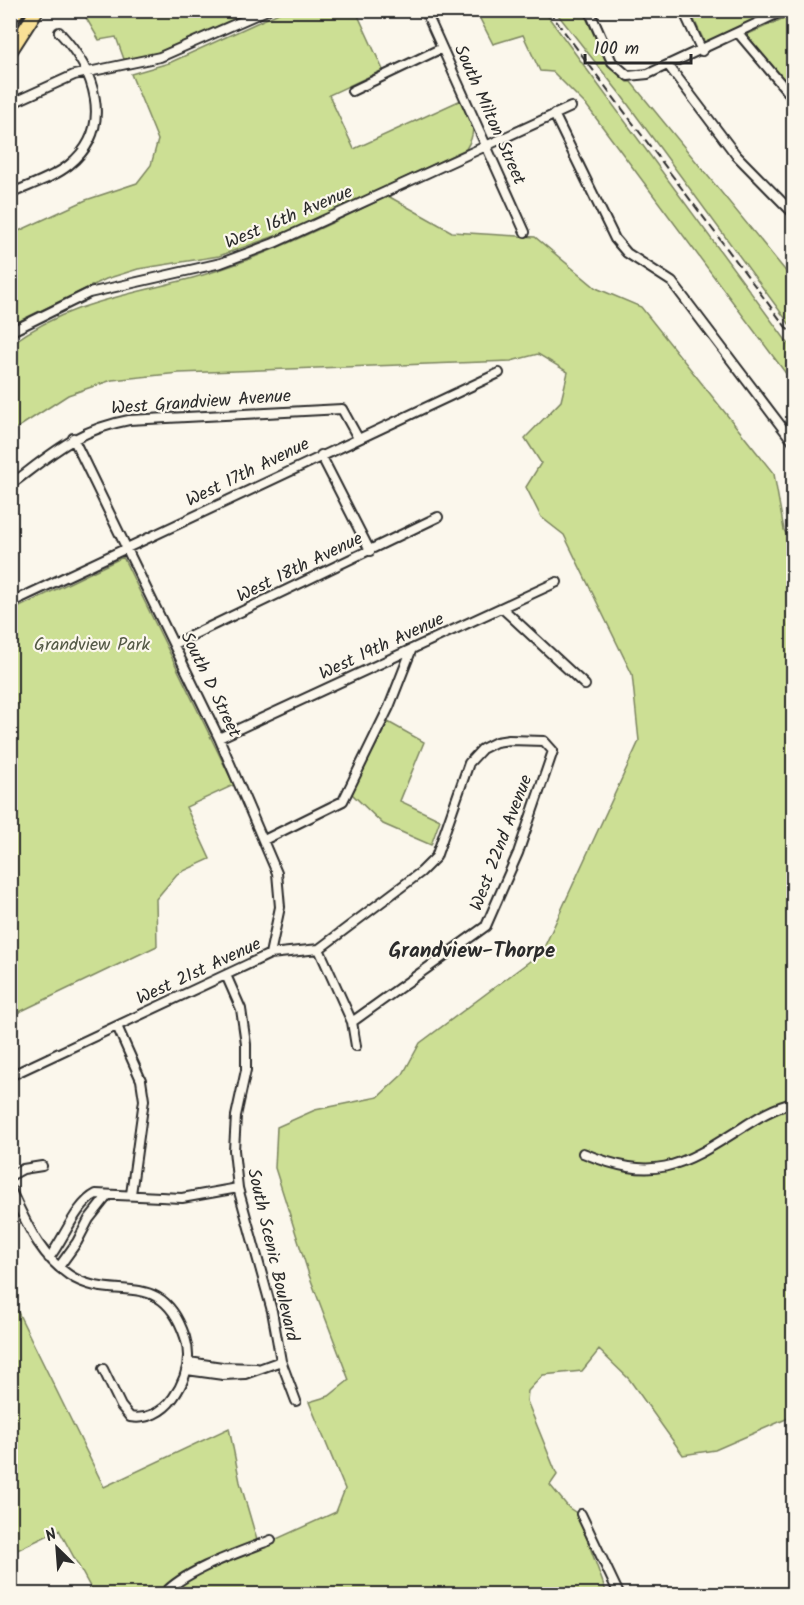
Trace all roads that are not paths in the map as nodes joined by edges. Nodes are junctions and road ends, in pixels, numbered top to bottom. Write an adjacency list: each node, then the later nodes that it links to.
1 (18, 10): 8 (highway)
2 (37, 10): 13 (highway)
3 (267, 10): 15 (street)
4 (425, 10): 11 (street, South Milton Street)
5 (589, 10): 14 (street)
6 (683, 10): 12 (street)
7 (785, 10): 10 (street)
8 (10, 22)
9 (59, 32): 15 (street)
10 (739, 33): 12 (street); 17 (street)
11 (442, 48): 16 (street); 21 (street, South Milton Street)
12 (702, 51): 14 (street)
13 (10, 52)
14 (668, 65): 23 (street)
15 (86, 74): 18 (street); 22 (street)
16 (352, 91)
17 (794, 99)
18 (10, 104)
19 (571, 107): 20 (street, West 16th Avenue)
20 (554, 114): 21 (street, West 16th Avenue); 29 (street)
21 (487, 144): 24 (street, South Milton Street); 25 (street, West 16th Avenue)
22 (10, 194)
23 (794, 214)
24 (525, 232)
25 (10, 332)
26 (499, 373): 28 (street, West 17th Avenue)
27 (74, 438): 28 (street, West Grandview Avenue); 31 (street, West Grandview Avenue); 33 (street, South D Street)
28 (358, 438): 30 (street, West 17th Avenue)
29 (794, 443)
30 (321, 455): 33 (street, West 17th Avenue); 34 (street)
31 (10, 485)
32 (438, 517): 34 (street, West 18th Avenue)
33 (127, 549): 36 (street, West 17th Avenue); 38 (street, South D Street)
34 (369, 551): 38 (street, West 18th Avenue)
35 (557, 582): 37 (street, West 19th Avenue)
36 (10, 603)
37 (502, 608): 39 (street, West 19th Avenue); 40 (street)
38 (174, 645): 41 (street, South D Street)
39 (411, 651): 41 (street, West 19th Avenue); 42 (street)
40 (585, 685)
41 (219, 738): 42 (street, South D Street)
42 (264, 840): 44 (street, South D Street)
43 (319, 949): 44 (street, West 21st Avenue); 46 (street); 46 (street, West 22nd Avenue)
44 (270, 954): 45 (street, West 21st Avenue)
45 (226, 975): 47 (street, West 21st Avenue); 54 (street, South Scenic Boulevard)
46 (352, 1022): 48 (street)
47 (117, 1026): 49 (street, West 21st Avenue); 56 (street)
48 (356, 1046)
49 (10, 1076)
50 (794, 1103): 51 (street)
51 (583, 1153)
52 (42, 1166): 53 (street)
53 (10, 1176)
54 (238, 1188): 56 (street); 60 (street, South Scenic Boulevard)
55 (10, 1189): 58 (street)
56 (131, 1194): 57 (street)
57 (108, 1195): 58 (street); 59 (street)
58 (49, 1258): 59 (street)
59 (59, 1267): 61 (street)
60 (281, 1361): 61 (street); 63 (street, South Scenic Boulevard)
61 (188, 1366): 62 (street)
62 (103, 1369)
63 (296, 1401)
64 (581, 1514): 67 (street)
65 (271, 1540): 66 (street)
66 (164, 1594)
67 (620, 1594)

